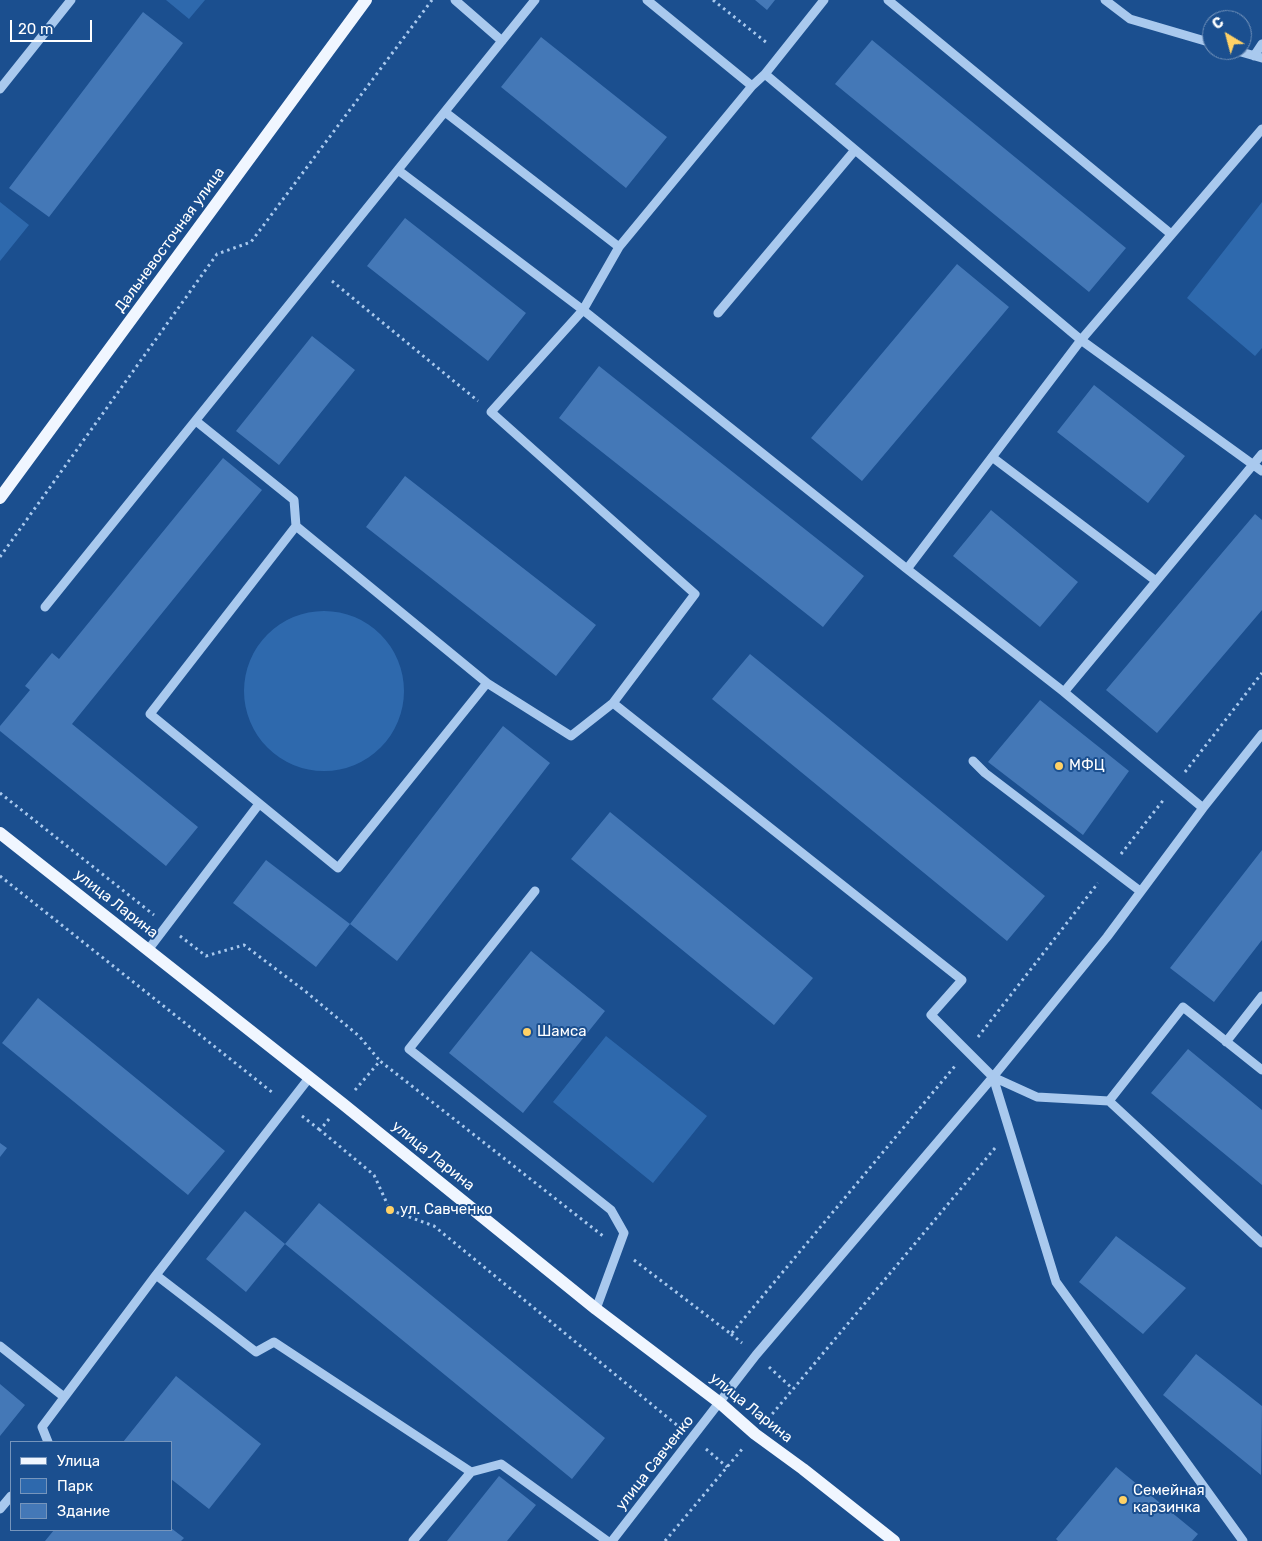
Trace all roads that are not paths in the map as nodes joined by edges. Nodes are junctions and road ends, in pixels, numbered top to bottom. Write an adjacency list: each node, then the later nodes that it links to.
1 (71, 0): 15 (street)
2 (366, 0): 30 (main road, Дальневосточная улица)
3 (455, 0): 10 (street)
4 (535, 0): 10 (street)
5 (647, 0): 14 (street)
6 (824, 0): 13 (street)
7 (888, 0): 20 (street)
8 (1106, 0): 9 (street)
9 (1202, 40)
10 (502, 41): 16 (street)
11 (1262, 44): 12 (street)
12 (1258, 57)
13 (765, 74): 14 (street); 18 (street)
14 (752, 86): 21 (street)
15 (0, 89)
16 (445, 112): 19 (street); 21 (street)
17 (1262, 129): 20 (street)
18 (855, 150): 23 (street); 24 (street)
19 (398, 170): 22 (street); 25 (street)
20 (1171, 234): 24 (street)
21 (619, 246): 22 (street)
22 (583, 310): 32 (street); 37 (street)
23 (718, 314)
24 (1081, 340): 27 (street); 28 (street)
25 (196, 421): 31 (street); 34 (street)
26 (1262, 454): 28 (street)
27 (992, 457): 32 (street); 33 (street)
28 (1254, 465): 29 (street); 33 (street)
29 (1262, 472)
30 (0, 498)
31 (296, 526): 35 (street); 40 (street)
32 (907, 569): 36 (street)
33 (1156, 581): 36 (street)
34 (45, 607)
35 (487, 683): 37 (street); 40 (street)
36 (1064, 692): 41 (street)
37 (613, 703): 49 (street)
38 (1262, 734): 41 (street, улица Савченко)
39 (973, 761): 44 (street)
40 (259, 804): 45 (street)
41 (1203, 808): 44 (street, улица Савченко)
42 (0, 833): 45 (main road, улица Ларина)
43 (535, 891): 54 (street)
44 (1140, 892): 49 (street, улица Савченко)
45 (148, 950): 50 (main road, улица Ларина)
46 (1262, 996): 47 (street)
47 (1226, 1042): 48 (street); 51 (street)
48 (1262, 1070)
49 (993, 1077): 51 (street); 57 (street, улица Савченко); 66 (street)
50 (309, 1078): 53 (street); 54 (main road, улица Ларина)
51 (1109, 1100): 52 (street)
52 (1262, 1243)
53 (156, 1275): 56 (street); 59 (street)
54 (596, 1309): 57 (main road, улица Ларина)
55 (0, 1346): 56 (street)
56 (64, 1396): 58 (street)
57 (720, 1403): 64 (street, улица Савченко); 65 (main road, улица Ларина)
58 (48, 1441)
59 (471, 1472): 62 (street); 63 (street)
60 (10, 1497): 61 (street)
61 (0, 1509)
62 (413, 1541)
63 (607, 1541)
64 (612, 1541)
65 (894, 1541)
66 (1243, 1541)

